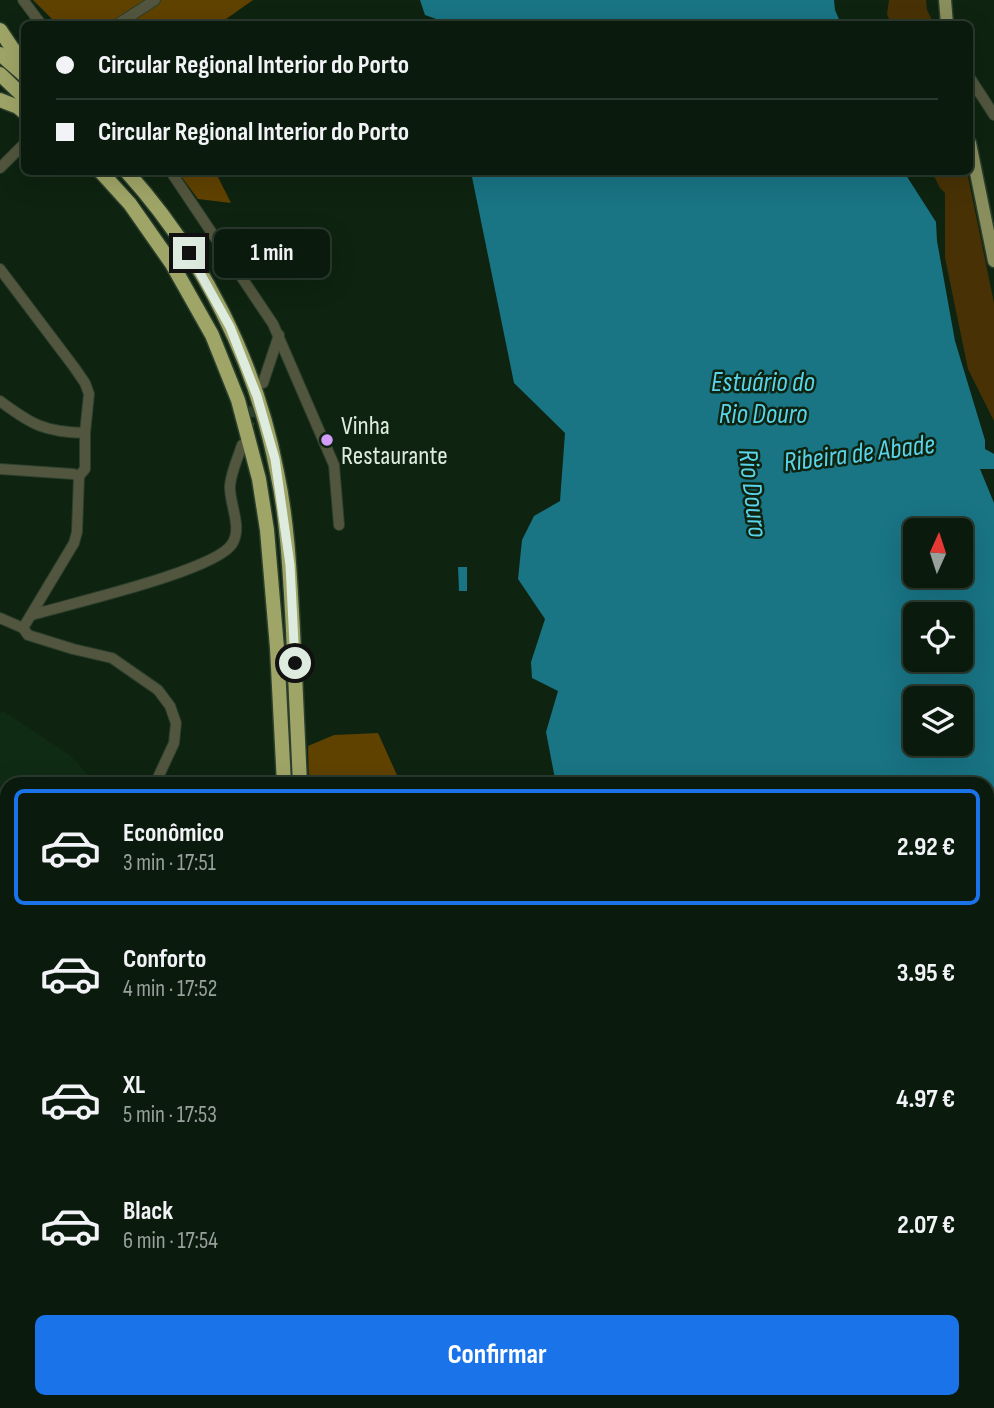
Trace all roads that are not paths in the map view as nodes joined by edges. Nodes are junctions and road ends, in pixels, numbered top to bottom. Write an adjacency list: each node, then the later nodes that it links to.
1 (23, 0): 4 (street)
2 (155, 0): 5 (street)
3 (945, 0): 6 (main road)
4 (39, 21)
5 (123, 21)
6 (947, 21)
7 (0, 30): 9 (highway)
8 (0, 54): 10 (highway)
9 (21, 58)
10 (21, 72)
11 (0, 74): 13 (highway)
12 (973, 83): 16 (street)
13 (21, 94)
14 (0, 100): 15 (highway)
15 (21, 110)
16 (994, 115)
17 (21, 148): 19 (street)
18 (973, 158): 23 (main road)
19 (0, 168)
20 (104, 175): 37 (highway)
21 (130, 175): 38 (highway)
22 (173, 175): 25 (street)
23 (994, 261)
24 (0, 269): 28 (street)
25 (279, 335): 26 (street); 32 (street)
26 (263, 383)
27 (0, 401): 28 (street)
28 (85, 433): 31 (street)
29 (242, 445): 33 (street)
30 (0, 469): 31 (street)
31 (79, 476): 33 (street)
32 (340, 525)
33 (32, 615): 35 (street)
34 (0, 618): 35 (street)
35 (23, 628): 36 (street)
36 (158, 777)
37 (284, 777)
38 (300, 777)

